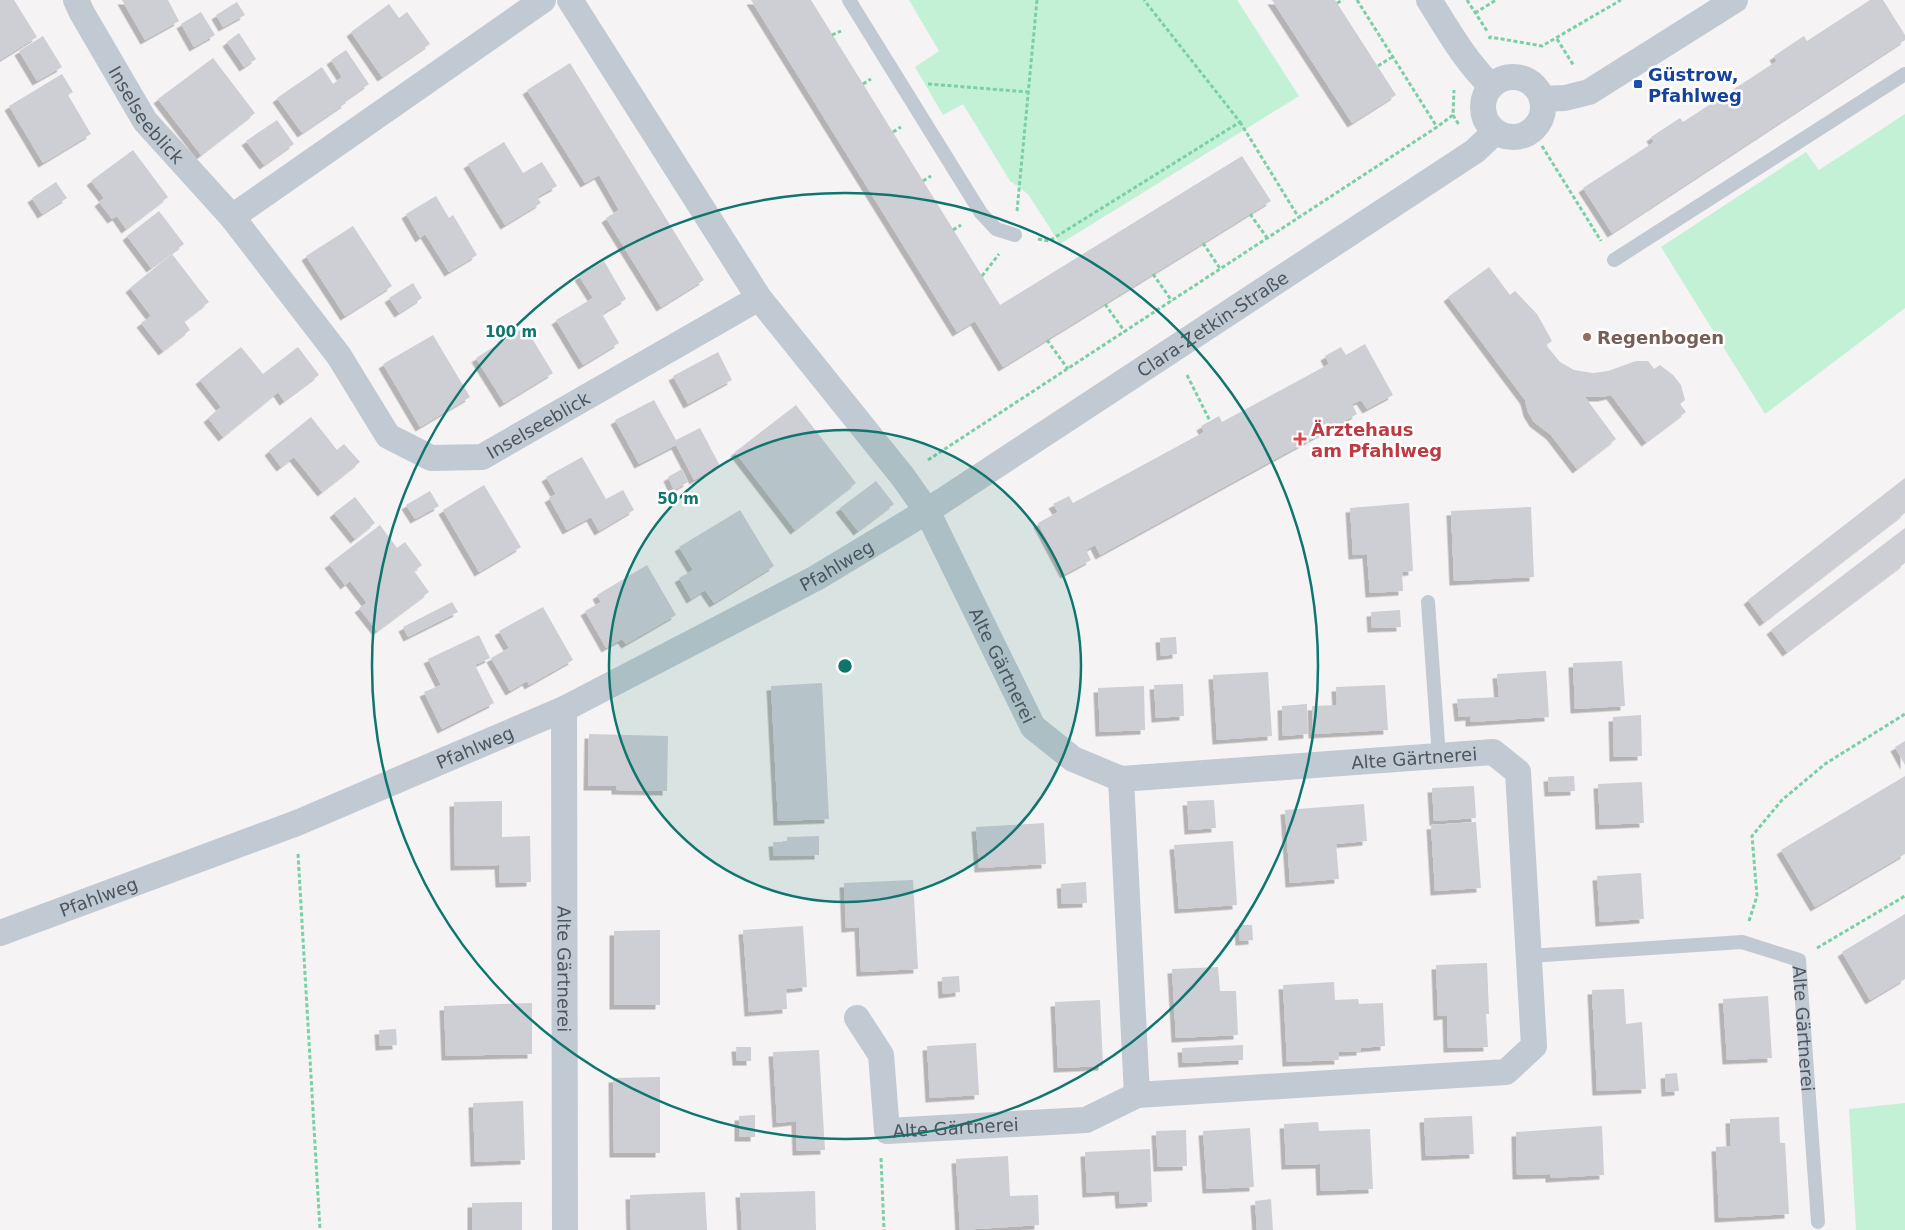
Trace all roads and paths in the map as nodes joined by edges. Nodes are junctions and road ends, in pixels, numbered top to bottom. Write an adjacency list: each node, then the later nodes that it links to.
1 (76, 0): 30 (street, Inselseeblick)
2 (543, 0): 30 (street)
3 (570, 0): 38 (street)
4 (850, 0): 23 (lane)
5 (1037, 0): 22 (path)
6 (1144, 0): 25 (path)
7 (1343, 0): 14 (path)
8 (1357, 0): 17 (path)
9 (1429, 0): 18 (street)
10 (1467, 0): 15 (path)
11 (1496, 0): 15 (path)
12 (1621, 0): 16 (path)
13 (1735, 0): 24 (street)
14 (1337, 4)
15 (1475, 13): 16 (path)
16 (1490, 37): 18 (path)
17 (1392, 57): 19 (path); 26 (path)
18 (1467, 59): 21 (street); 26 (path)
19 (1378, 66)
20 (1905, 74): 35 (lane)
21 (1491, 86): 24 (street); 27 (street)
22 (1029, 92): 23 (path); 32 (path)
23 (909, 97): 32 (lane)
24 (1542, 99): 27 (street)
25 (1240, 122): 31 (path); 32 (path)
26 (1437, 127): 31 (path)
27 (1496, 132): 45 (street, Clara-Zetkin-Straße)
28 (1542, 146): 35 (path)
29 (1250, 214): 33 (path)
30 (232, 217): 38 (street, Inselseeblick)
31 (1299, 218): 33 (path)
32 (1015, 235)
33 (1268, 239): 36 (path)
34 (1202, 243): 36 (path)
35 (1614, 260)
36 (1221, 270): 39 (path)
37 (1154, 274): 39 (path)
38 (759, 298): 44 (street)
39 (1172, 301): 41 (path)
40 (1105, 304): 41 (path)
41 (1125, 332): 43 (path)
42 (1047, 340): 43 (path)
43 (1068, 369): 44 (path)
44 (903, 477): 45 (street)
45 (927, 511): 47 (street, Pfahlweg); 50 (street, Alte Gärtnerei)
46 (1428, 602): 49 (lane)
47 (564, 708): 51 (street, Pfahlweg); 62 (street, Alte Gärtnerei)
48 (1905, 714): 54 (path)
49 (1438, 756): 50 (street, Alte Gärtnerei); 55 (street, Alte Gärtnerei)
50 (1121, 779): 58 (street)
51 (296, 823): 53 (street, Pfahlweg); 61 (path)
52 (1905, 896): 56 (path)
53 (0, 933)
54 (1742, 942): 55 (lane, Alte Gärtnerei); 56 (lane, Alte Gärtnerei)
55 (1529, 956): 58 (street, Alte Gärtnerei)
56 (1799, 960): 60 (lane, Alte Gärtnerei)
57 (857, 1018): 59 (street, Alte Gärtnerei)
58 (1137, 1095): 59 (street, Alte Gärtnerei)
59 (887, 1131): 63 (path)
60 (1818, 1222)
61 (320, 1230)
62 (564, 1230)
63 (884, 1230)

